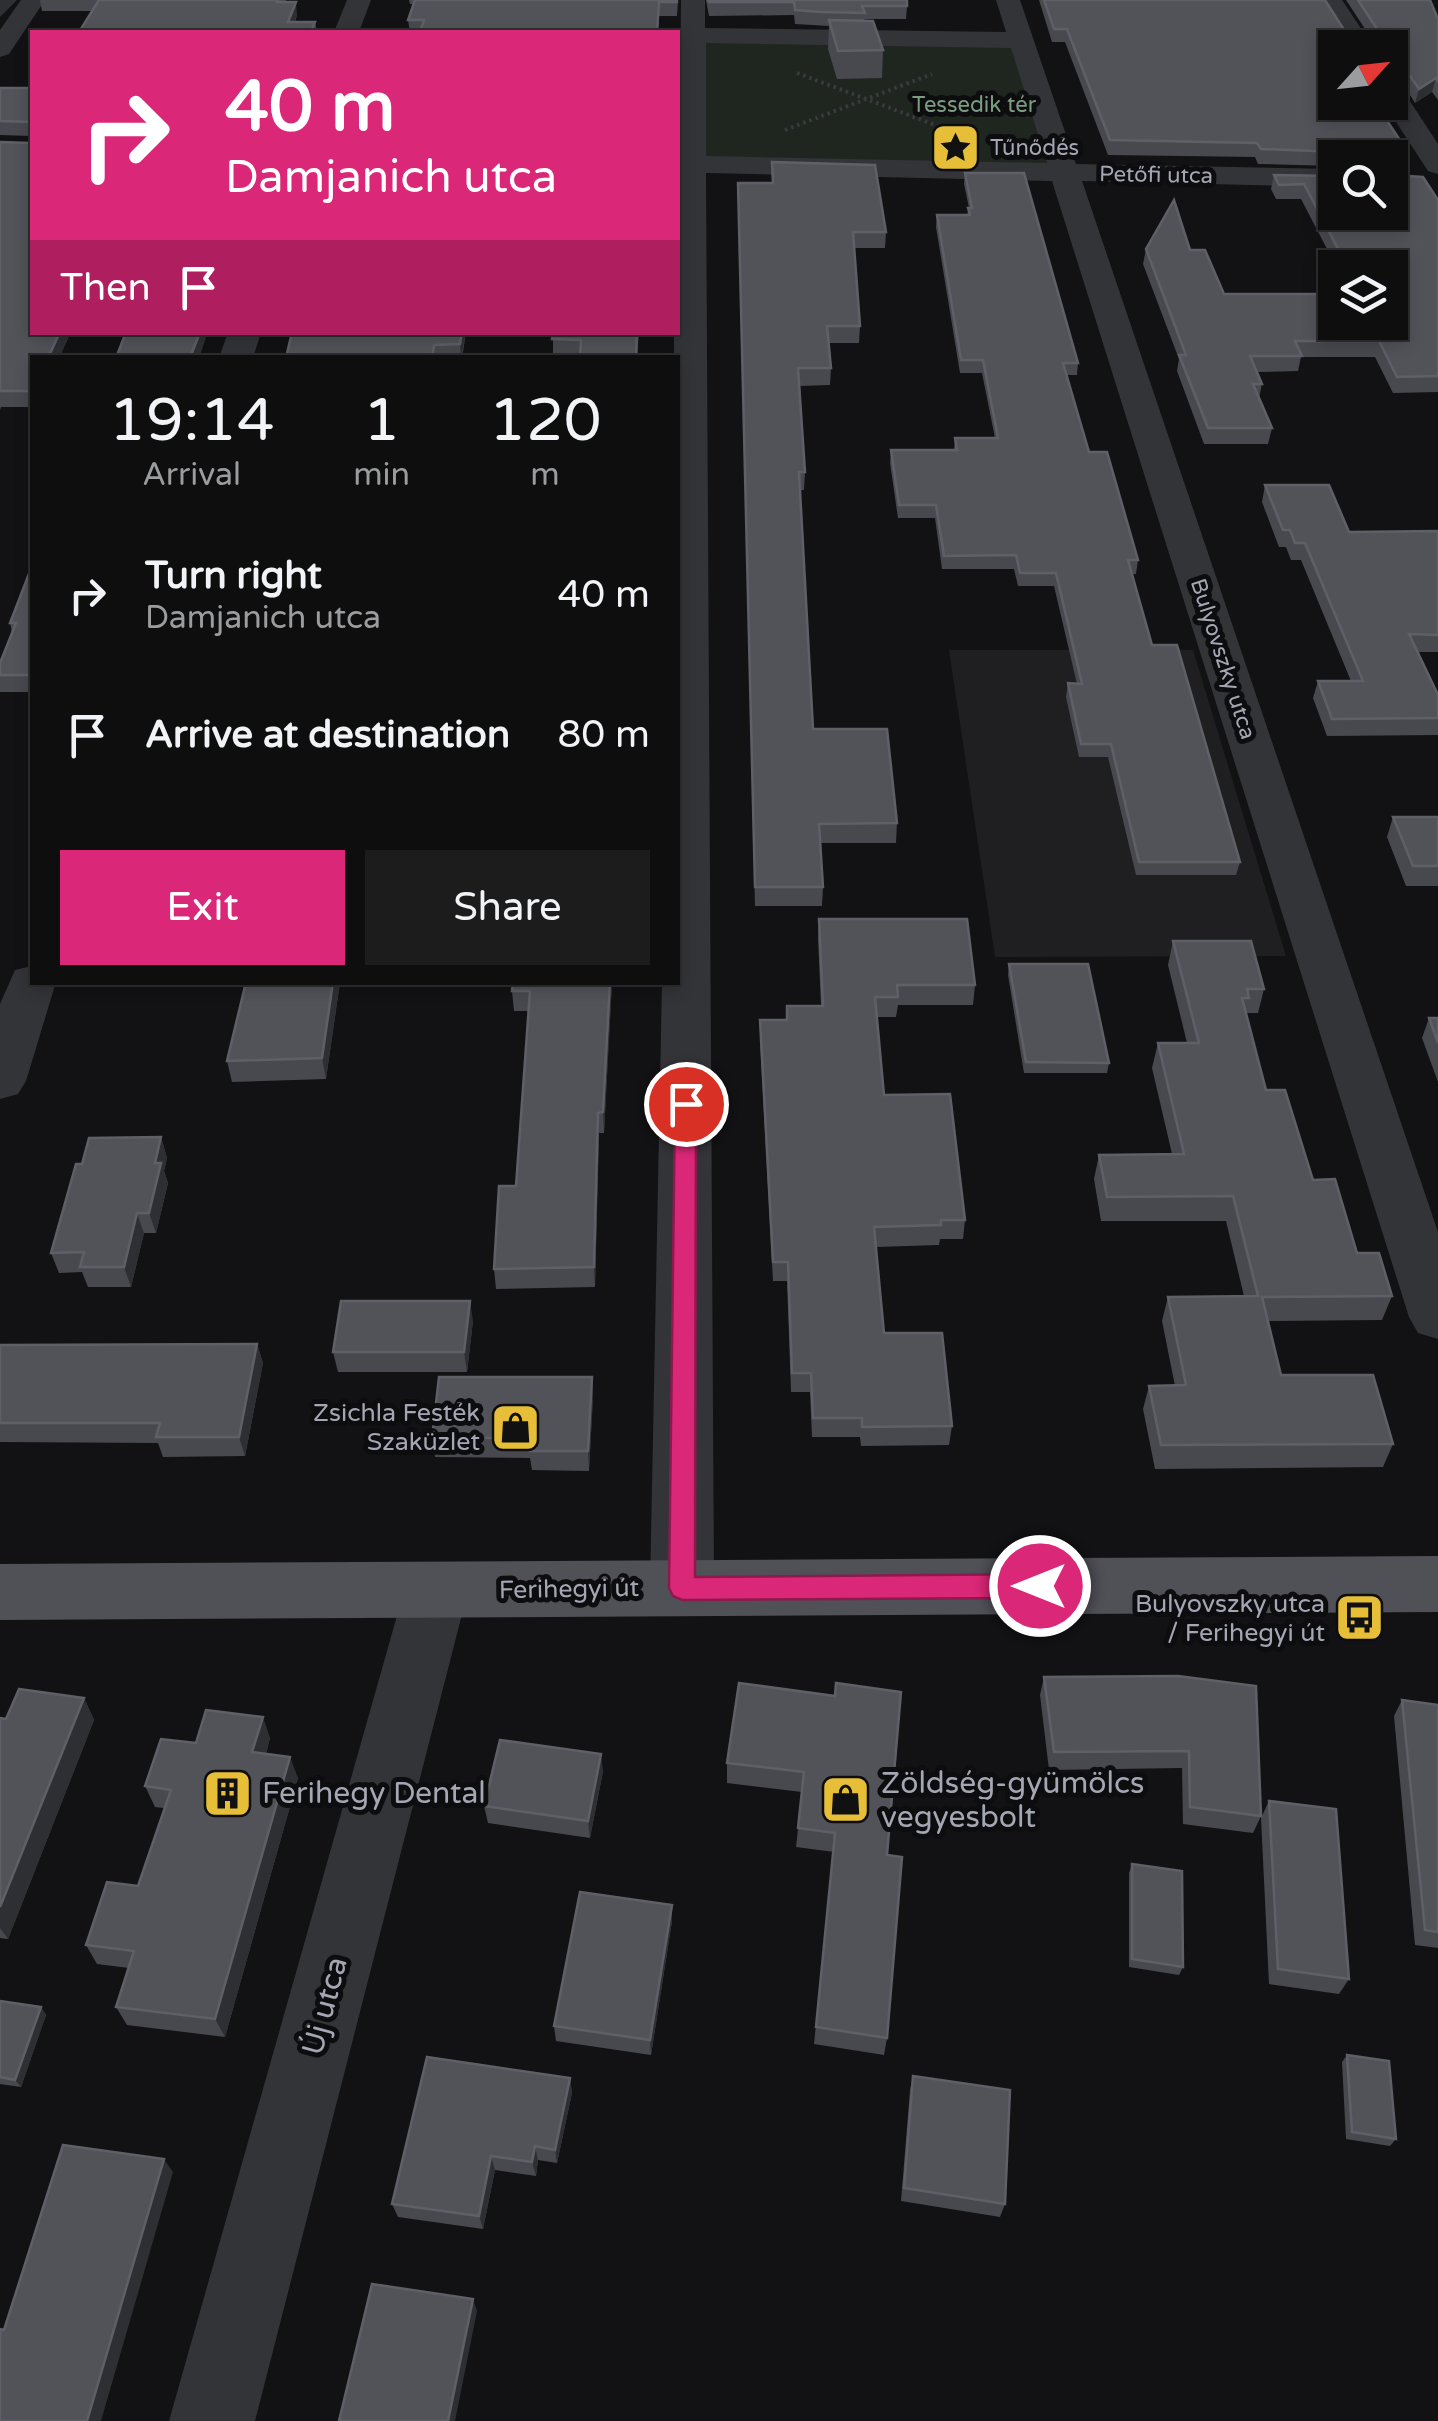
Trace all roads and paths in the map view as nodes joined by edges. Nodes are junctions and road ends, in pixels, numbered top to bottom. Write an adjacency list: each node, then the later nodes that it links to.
1 (34, 0): 10 (street)
2 (359, 0): 6 (street)
3 (693, 0): 8 (street)
4 (1008, 0): 9 (street, Bulyovszky utca)
5 (1330, 0): 7 (street)
6 (348, 30)
7 (1349, 30)
8 (693, 34): 9 (street); 18 (street)
9 (1022, 40): 19 (street, Bulyovszky utca)
10 (0, 49)
11 (786, 69): 13 (path)
12 (939, 72): 13 (path)
13 (866, 99): 15 (path); 16 (path)
14 (1408, 119): 17 (street)
15 (780, 132)
16 (975, 140)
17 (1438, 164)
18 (685, 165): 19 (street, Petőfi utca); 27 (street)
19 (1066, 173): 20 (street, Petőfi utca); 25 (street, Bulyovszky utca)
20 (1318, 178)
21 (1408, 179): 22 (street)
22 (1438, 179)
23 (31, 985): 24 (street)
24 (0, 1081)
25 (1438, 1318)
26 (1438, 1584): 27 (main road, Ferihegyi út)
27 (682, 1588): 28 (main road, Ferihegyi út)
28 (436, 1591): 29 (main road, Ferihegyi út); 30 (street, Új utca)
29 (0, 1592)
30 (212, 2421)

